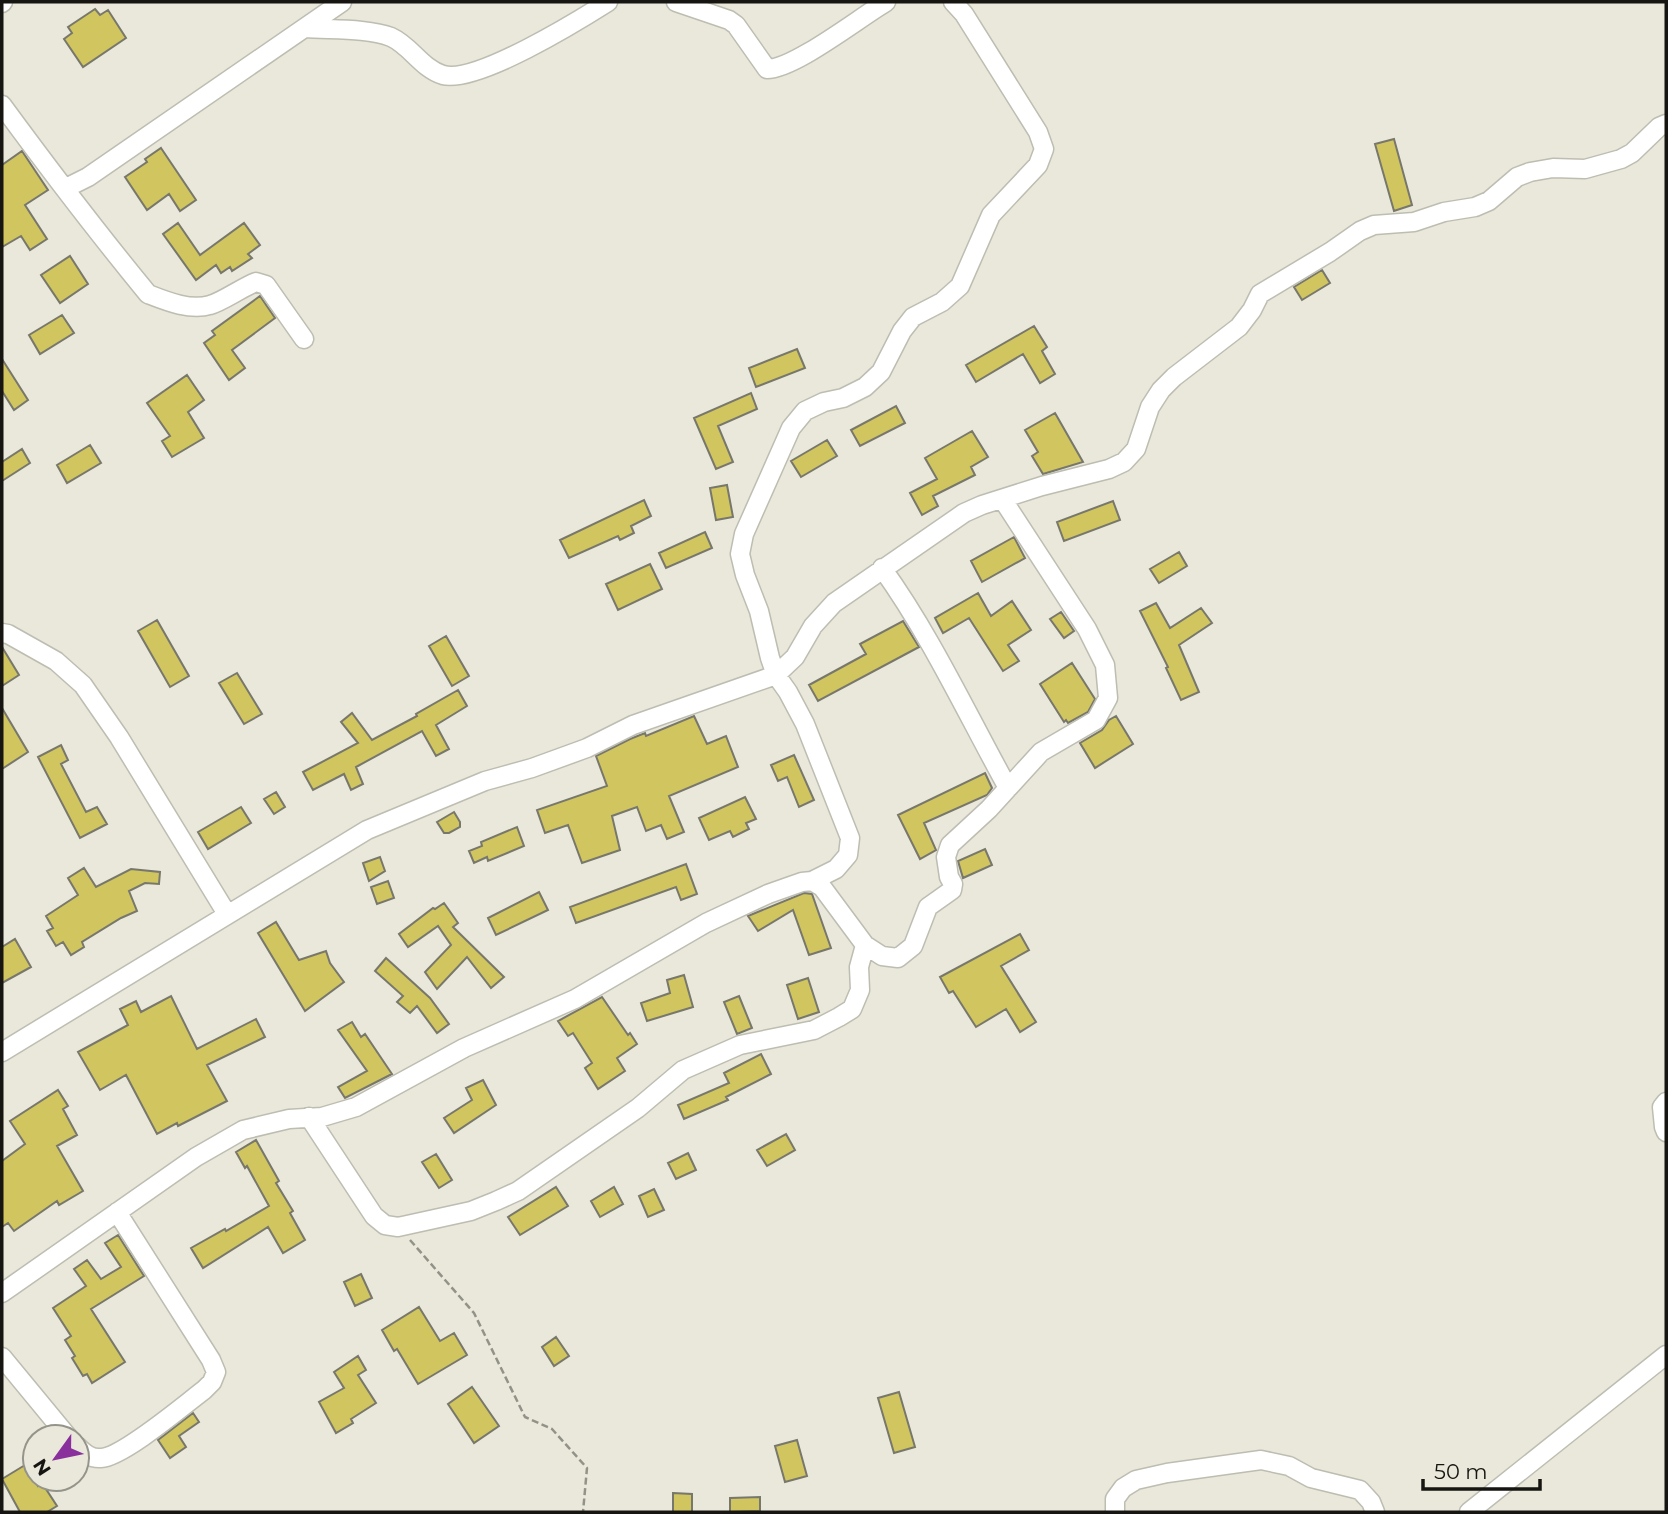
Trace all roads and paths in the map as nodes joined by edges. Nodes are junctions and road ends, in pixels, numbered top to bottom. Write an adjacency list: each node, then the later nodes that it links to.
1 (342, 2): 6 (street)
2 (608, 2): 6 (street)
3 (676, 2): 4 (street)
4 (886, 2)
5 (953, 2): 14 (street)
6 (305, 28): 9 (street)
7 (2, 105): 9 (street)
8 (1666, 124): 11 (street)
9 (66, 188): 10 (street)
10 (304, 340)
11 (1003, 500): 12 (street); 15 (street)
12 (883, 568): 14 (street); 15 (street)
13 (2, 633): 17 (street)
14 (776, 675): 16 (street); 17 (street)
15 (1008, 788): 18 (street)
16 (812, 881): 18 (street); 21 (street)
17 (227, 914): 19 (street)
18 (865, 945): 24 (street)
19 (2, 1052)
20 (1666, 1102): 22 (street)
21 (309, 1117): 23 (street); 24 (street)
22 (1666, 1132)
23 (117, 1212): 25 (street); 29 (street)
24 (398, 1227): 30 (path)
25 (2, 1293)
26 (1666, 1355): 33 (street)
27 (2, 1357): 28 (street)
28 (56, 1423)
29 (91, 1456)
30 (583, 1512)
31 (1115, 1512): 32 (street)
32 (1375, 1512)
33 (1469, 1512)

